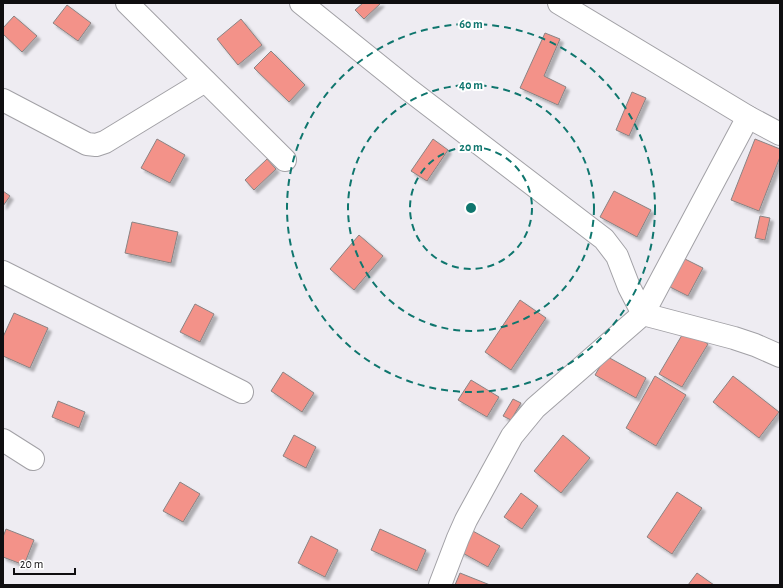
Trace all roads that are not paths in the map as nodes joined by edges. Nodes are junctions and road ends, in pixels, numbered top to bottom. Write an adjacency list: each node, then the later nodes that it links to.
1 (127, 3): 4 (street)
2 (301, 3): 10 (street)
3 (559, 3): 6 (street)
4 (205, 80): 5 (street); 8 (street)
5 (3, 100)
6 (748, 117): 7 (street); 10 (street)
7 (780, 134)
8 (285, 160)
9 (3, 272): 12 (street)
10 (644, 314): 11 (street); 15 (street)
11 (780, 356)
12 (242, 392)
13 (3, 440): 14 (street)
14 (33, 459)
15 (440, 585)

